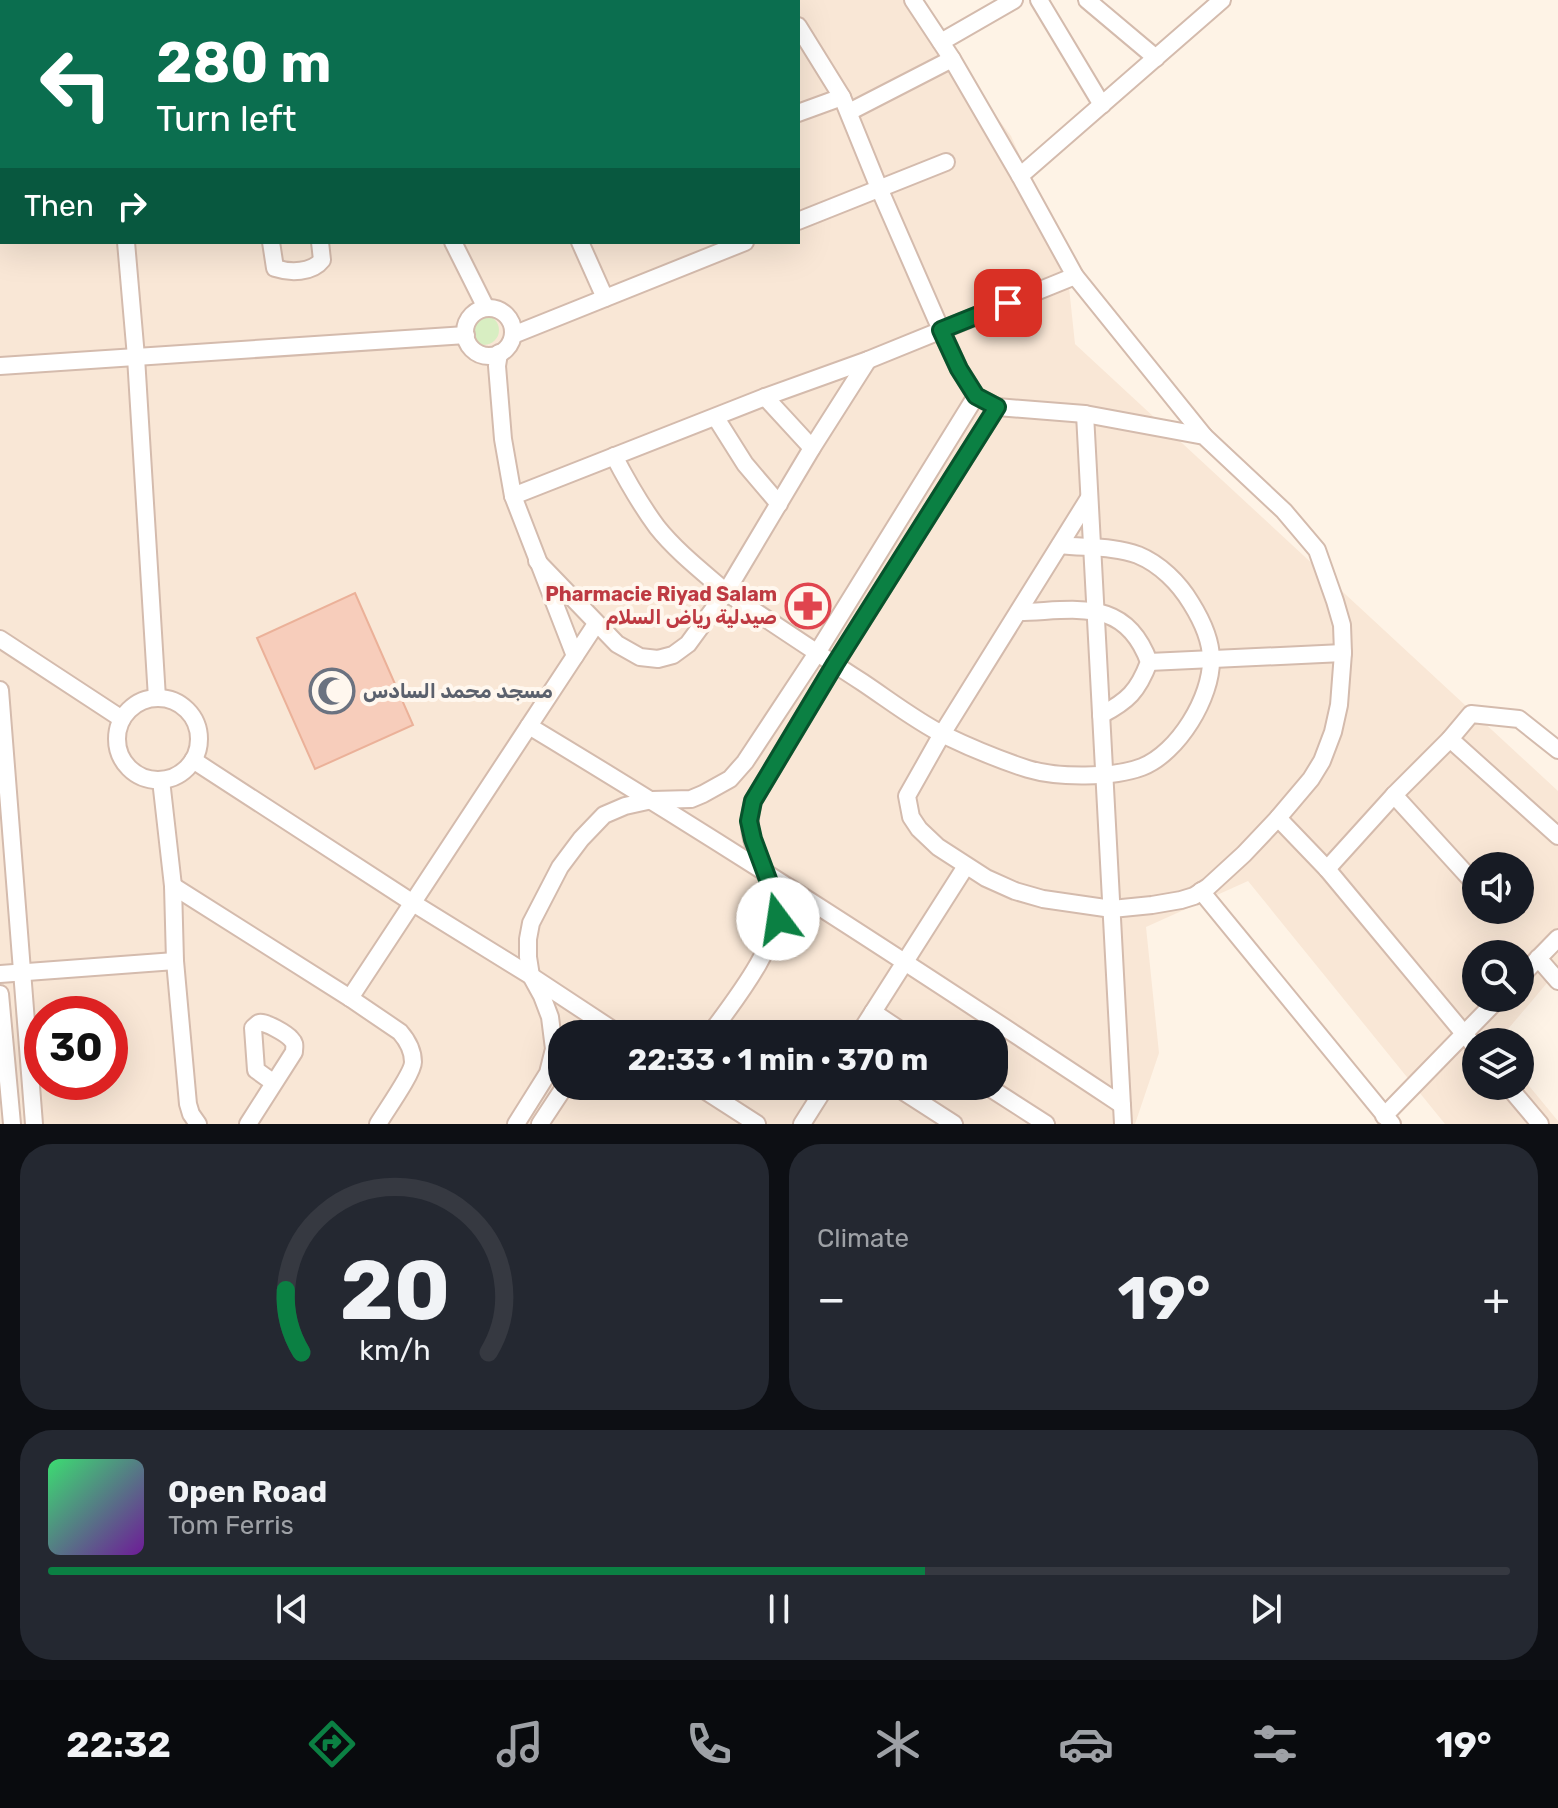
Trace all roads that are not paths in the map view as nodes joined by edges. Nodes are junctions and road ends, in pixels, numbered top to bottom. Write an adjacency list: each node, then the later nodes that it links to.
1 (913, 0): 7 (street)
2 (1014, 0): 7 (street)
3 (1039, 0): 11 (street)
4 (1087, 0): 8 (street)
5 (1222, 0): 8 (street)
6 (800, 29): 10 (street)
7 (941, 42): 9 (street)
8 (1156, 58): 11 (street)
9 (952, 59): 10 (street); 14 (street)
10 (846, 104): 12 (street); 15 (street)
11 (1102, 105): 14 (street)
12 (800, 113)
13 (946, 162): 15 (street)
14 (1020, 176): 23 (street)
15 (879, 188): 16 (street); 26 (street)
16 (800, 220)
17 (126, 244): 30 (street)
18 (271, 244): 19 (street)
19 (320, 244)
20 (454, 244): 25 (street)
21 (581, 244): 24 (street)
22 (740, 244): 24 (street)
23 (1075, 276): 26 (street); 38 (street)
24 (605, 298): 28 (street)
25 (486, 308): 27 (street); 28 (street)
26 (941, 330): 31 (street); 33 (street)
27 (466, 335): 29 (street); 30 (street)
28 (513, 335): 29 (street)
29 (499, 353): 41 (street)
30 (136, 357): 32 (street); 59 (street)
31 (868, 360): 34 (street); 39 (street)
32 (0, 366)
33 (976, 396): 35 (street); 52 (street)
34 (765, 397): 37 (street); 39 (street)
35 (997, 407): 36 (street); 57 (street)
36 (1085, 414): 38 (street); 42 (street)
37 (716, 418): 40 (street); 43 (street)
38 (1204, 436): 53 (street)
39 (812, 448): 43 (street)
40 (614, 456): 41 (street); 47 (street)
41 (513, 496): 46 (street)
42 (1089, 498): 44 (street); 45 (street)
43 (779, 504): 47 (street)
44 (1060, 545): 45 (street); 49 (street)
45 (1092, 548): 48 (street); 55 (street)
46 (537, 561): 50 (street); 54 (street)
47 (726, 592): 50 (street); 52 (street)
48 (1095, 610): 49 (street); 56 (street); 60 (street)
49 (1019, 612): 63 (street)
50 (596, 624): 54 (street)
51 (0, 639): 61 (street)
52 (817, 653): 57 (street); 70 (street)
53 (1343, 653): 55 (street); 71 (street)
54 (575, 656): 62 (street)
55 (1211, 659): 56 (street); 67 (street)
56 (1149, 662): 60 (street)
57 (835, 664): 63 (street); 76 (street)
58 (0, 690): 86 (street)
59 (157, 698): 61 (street); 66 (street)
60 (1101, 715): 67 (street)
61 (122, 719): 68 (street)
62 (529, 726): 70 (street); 79 (street)
63 (942, 734): 67 (street); 73 (street)
64 (1450, 739): 65 (street); 69 (street); 72 (street)
65 (1558, 750)
66 (193, 760): 68 (street); 79 (street)
67 (1104, 775): 80 (street)
68 (161, 780): 77 (street)
69 (1394, 795): 74 (street); 75 (street)
70 (652, 800): 76 (street); 88 (street)
71 (1278, 818): 74 (street); 78 (street)
72 (1558, 836)
73 (966, 866): 80 (street); 84 (street)
74 (1327, 869): 99 (street)
75 (1462, 870)
76 (765, 871): 84 (street); 95 (street)
77 (173, 886): 83 (street); 91 (street)
78 (1201, 891): 80 (street); 109 (street)
79 (413, 903): 88 (street); 91 (street)
80 (1112, 909): 108 (street)
81 (1558, 938): 82 (street)
82 (1538, 958): 85 (street); 89 (street)
83 (175, 961): 86 (street); 112 (street)
84 (905, 961): 92 (street); 108 (street)
85 (1534, 962)
86 (23, 972): 87 (street); 111 (street)
87 (0, 974)
88 (531, 976): 94 (street); 115 (street)
89 (1558, 981)
90 (0, 994): 110 (street)
91 (350, 998): 114 (street)
92 (873, 1012): 96 (street); 97 (street)
93 (1485, 1012): 98 (street)
94 (598, 1020)
95 (720, 1020)
96 (868, 1020)
97 (885, 1020)
98 (1470, 1028)
99 (1462, 1032)
100 (1462, 1036): 109 (street)
101 (274, 1083): 113 (street)
102 (556, 1100): 116 (street)
103 (720, 1100): 117 (street)
104 (817, 1100): 118 (street)
105 (917, 1100): 119 (street)
106 (1008, 1100): 120 (street)
107 (1520, 1100): 122 (street)
108 (1122, 1105): 121 (street)
109 (1388, 1120)
110 (12, 1124)
111 (34, 1124)
112 (198, 1124)
113 (248, 1124)
114 (378, 1124)
115 (516, 1124)
116 (540, 1124)
117 (757, 1124)
118 (802, 1124)
119 (954, 1124)
120 (1046, 1124)
121 (1123, 1124)
122 (1540, 1124)

